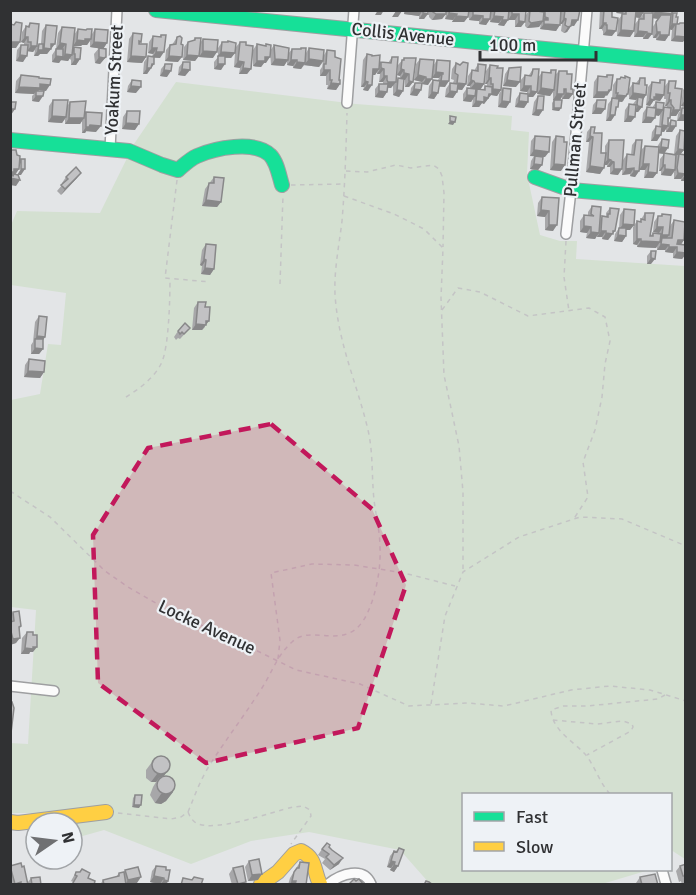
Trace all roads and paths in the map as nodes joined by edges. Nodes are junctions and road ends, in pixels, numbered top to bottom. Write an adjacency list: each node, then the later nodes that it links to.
1 (117, 10): 10 (street, Yoakum Street)
2 (156, 10): 5 (street, Collis Avenue)
3 (354, 10): 5 (street)
4 (587, 10): 6 (street, Pullman Street)
5 (352, 29): 6 (street, Collis Avenue); 8 (street)
6 (583, 53): 7 (street, Collis Avenue); 16 (street, Pullman Street)
7 (686, 63)
8 (347, 103): 12 (path)
9 (10, 140): 10 (street)
10 (110, 149): 11 (street)
11 (178, 170): 15 (street); 21 (path)
12 (345, 171): 14 (path); 20 (path)
13 (535, 177): 16 (street)
14 (345, 184): 15 (path); 17 (path)
15 (282, 185): 23 (path)
16 (571, 190): 18 (street); 19 (street, Pullman Street)
17 (344, 196): 20 (path); 30 (path)
18 (686, 200)
19 (566, 234): 25 (path)
20 (443, 248): 24 (path)
21 (170, 279): 22 (path); 26 (path)
22 (210, 282)
23 (280, 284)
24 (441, 311): 25 (path); 31 (path)
25 (569, 311): 28 (path)
26 (126, 397)
27 (10, 490): 33 (path, Locke Avenue)
28 (573, 520): 29 (path); 31 (path)
29 (686, 546)
30 (380, 569): 32 (path); 33 (path); 33 (path)
31 (463, 572): 32 (path)
32 (457, 586): 38 (path)
33 (278, 660): 38 (path, Locke Avenue); 43 (path)
34 (10, 687): 35 (street)
35 (54, 691)
36 (666, 694): 37 (path, Locke Avenue); 38 (path, Locke Avenue); 39 (path)
37 (686, 701)
38 (431, 705)
39 (553, 720): 40 (path); 40 (path)
40 (586, 755): 41 (path)
41 (608, 793)
42 (106, 812): 43 (path); 44 (street)
43 (188, 812): 45 (path)
44 (10, 822)
45 (286, 862): 46 (street); 47 (street)
46 (261, 885)
47 (320, 885)
48 (328, 885): 49 (street)
49 (371, 885)

